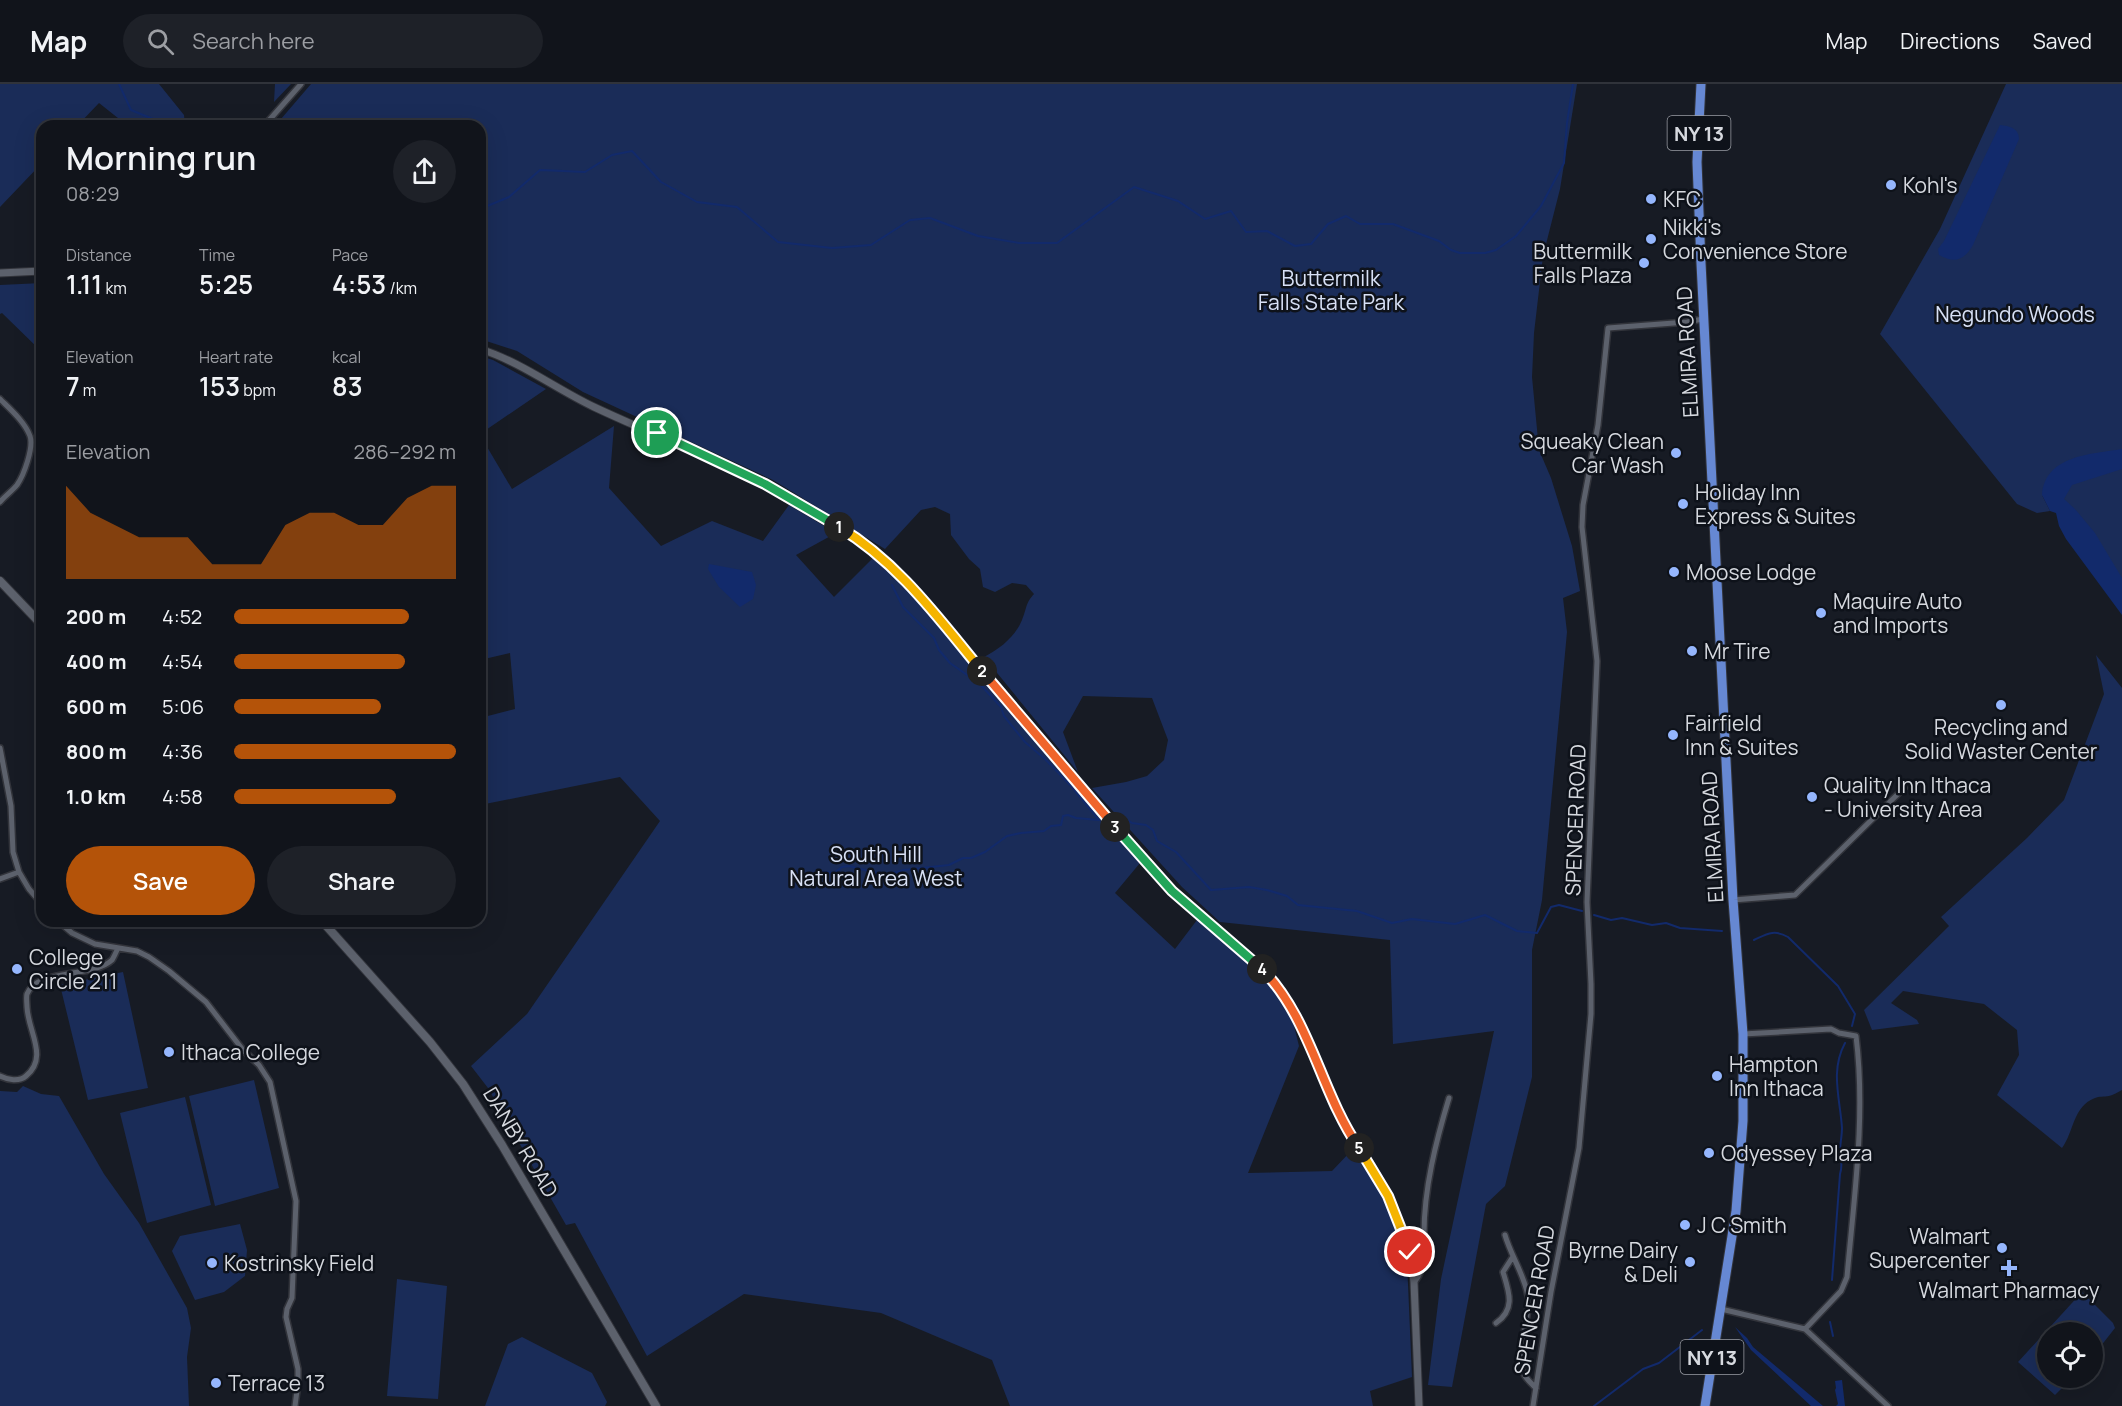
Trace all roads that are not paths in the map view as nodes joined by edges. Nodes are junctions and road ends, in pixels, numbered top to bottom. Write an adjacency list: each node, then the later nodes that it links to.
1 (301, 84): 3 (street)
2 (1701, 84): 6 (highway, ELMIRA ROAD / NY 13)
3 (269, 120)
4 (36, 271): 5 (street)
5 (0, 273)
6 (1704, 319): 17 (highway, ELMIRA ROAD / NY 13); 30 (street, SPENCER ROAD)
7 (486, 351): 26 (street)
8 (0, 399): 9 (street)
9 (0, 502)
10 (0, 581): 11 (main road)
11 (36, 619)
12 (0, 748): 14 (street)
13 (1904, 788): 17 (street)
14 (19, 872): 15 (street); 16 (street)
15 (0, 879)
16 (36, 897)
17 (1733, 900): 21 (highway, ELMIRA ROAD / NY 13)
18 (65, 927): 20 (street)
19 (327, 927): 32 (main road, DANBY ROAD)
20 (118, 948): 22 (street); 31 (street)
21 (1743, 1034): 27 (highway, ELMIRA ROAD / NY 13); 29 (street)
22 (0, 1076)
23 (1449, 1098): 26 (street)
24 (1505, 1235): 25 (street)
25 (1513, 1258): 28 (street); 30 (street)
26 (1414, 1282): 33 (street)
27 (1721, 1309): 29 (street); 35 (highway, ELMIRA ROAD / NY 13)
28 (1496, 1323)
29 (1804, 1329): 36 (street)
30 (1536, 1388): 34 (street, SPENCER ROAD)
31 (295, 1406)
32 (656, 1406)
33 (1419, 1406)
34 (1533, 1406)
35 (1705, 1406)
36 (1888, 1406)

